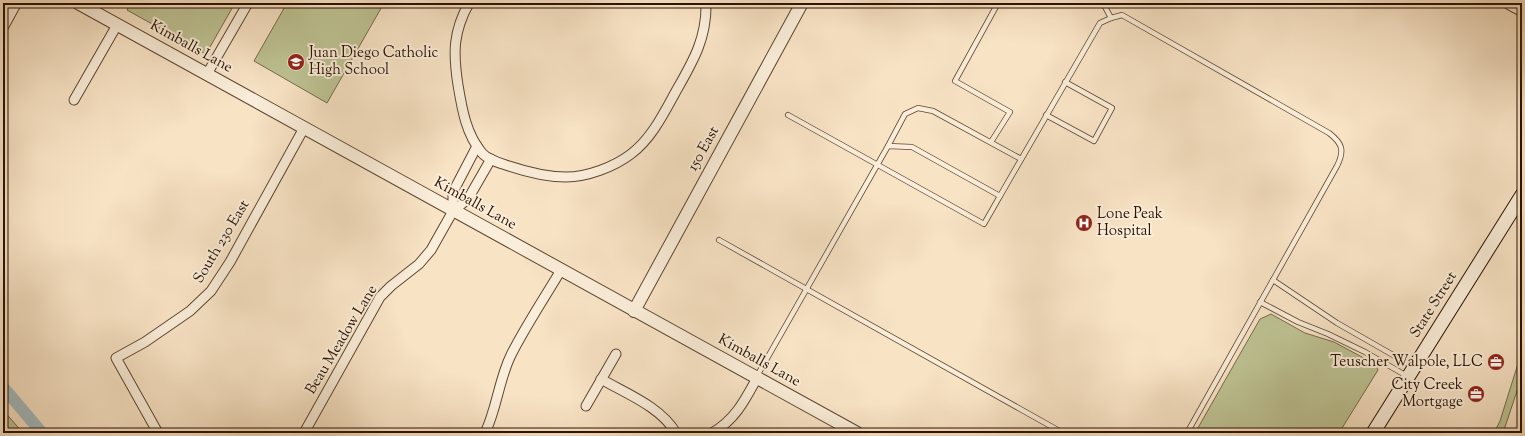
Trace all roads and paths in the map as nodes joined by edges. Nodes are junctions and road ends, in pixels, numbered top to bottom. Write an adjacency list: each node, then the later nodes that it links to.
1 (15, 3): 12 (street)
2 (78, 3): 13 (street, Kimballs Lane)
3 (248, 3): 14 (street)
4 (469, 3): 22 (street)
5 (706, 3): 22 (street)
6 (802, 3): 33 (street, 150 East)
7 (998, 3): 20 (lane)
8 (1103, 3): 11 (lane)
9 (1509, 3): 10 (street)
10 (1522, 10)
11 (1111, 18): 15 (lane); 30 (lane)
12 (3, 25)
13 (117, 25): 14 (street, Kimballs Lane); 16 (street)
14 (207, 74): 19 (street, Kimballs Lane)
15 (1065, 82): 18 (lane); 18 (lane)
16 (74, 100)
17 (788, 115): 24 (lane)
18 (1046, 115): 23 (lane)
19 (304, 128): 27 (street, Kimballs Lane); 39 (street, South 230 East)
20 (991, 142): 21 (lane); 23 (lane)
21 (888, 146): 24 (lane); 26 (lane)
22 (484, 153): 27 (street); 27 (street)
23 (1021, 159): 26 (lane)
24 (878, 164): 26 (lane); 31 (lane)
25 (1522, 195): 35 (main road, State Street)
26 (1000, 196)
27 (453, 210): 29 (street, Kimballs Lane); 40 (street, Beau Meadow Lane)
28 (719, 240): 31 (lane)
29 (561, 270): 33 (street, Kimballs Lane); 41 (street)
30 (1272, 280): 32 (lane); 35 (lane)
31 (806, 289): 36 (lane); 45 (lane)
32 (1260, 302): 35 (lane); 46 (lane)
33 (634, 311): 36 (street, Kimballs Lane)
34 (616, 354): 37 (street)
35 (1411, 372): 47 (main road, State Street)
36 (756, 378): 43 (street); 44 (street, Kimballs Lane)
37 (601, 379): 38 (street); 42 (street)
38 (586, 406)
39 (158, 433)
40 (304, 433)
41 (485, 433)
42 (676, 433)
43 (712, 433)
44 (857, 433)
45 (1063, 433)
46 (1187, 433)
47 (1373, 433)

